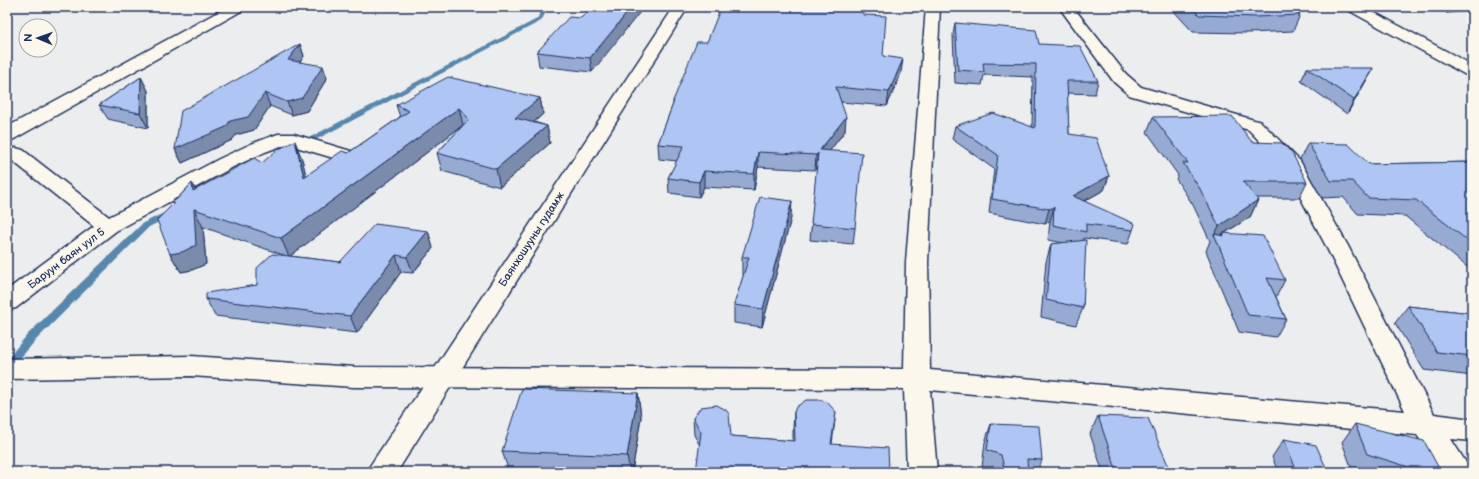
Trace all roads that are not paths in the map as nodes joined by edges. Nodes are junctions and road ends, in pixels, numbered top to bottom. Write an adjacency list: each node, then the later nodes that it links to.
1 (238, 7): 7 (street)
2 (681, 7): 13 (street, Баянхошууны гудамж)
3 (933, 7): 14 (street)
4 (1066, 7): 15 (street)
5 (1353, 7): 6 (street)
6 (1472, 72)
7 (7, 135)
8 (16, 154): 10 (street, Баруун баян уул 5)
9 (347, 156): 10 (street)
10 (108, 226): 11 (street, Баруун баян уул 5)
11 (7, 302)
12 (15, 369): 13 (street)
13 (443, 376): 14 (street); 17 (street, Баянхошууны гудамж)
14 (918, 379): 15 (street); 18 (street)
15 (1425, 424): 16 (street); 19 (street)
16 (1472, 430)
17 (381, 472)
18 (922, 472)
19 (1457, 472)

